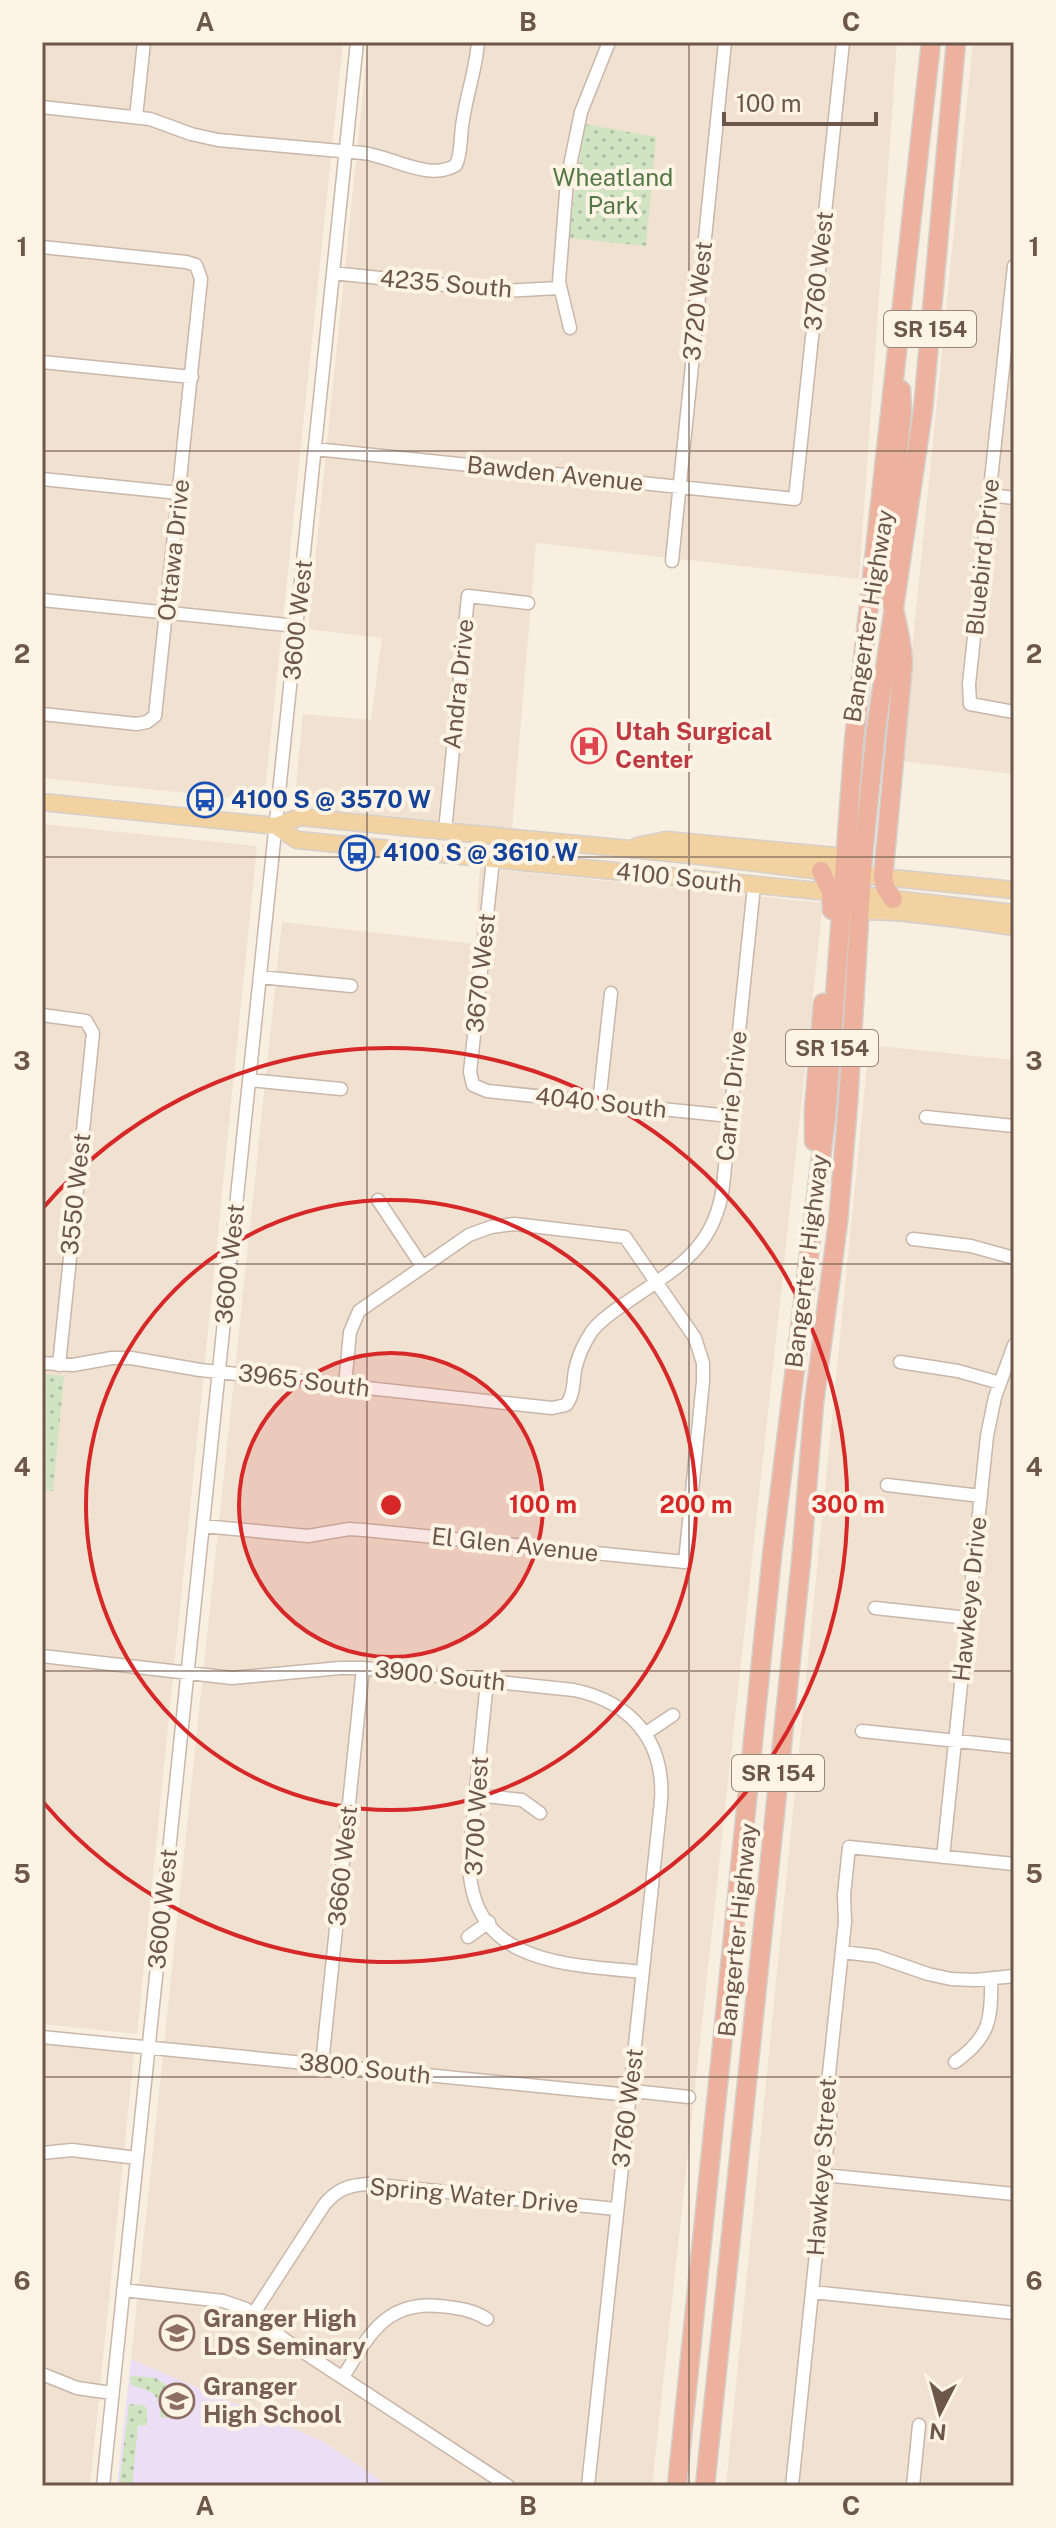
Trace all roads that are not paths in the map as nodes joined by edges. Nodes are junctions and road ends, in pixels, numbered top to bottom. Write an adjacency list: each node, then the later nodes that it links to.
1 (144, 42): 10 (street)
2 (357, 42): 11 (street, 3600 West)
3 (478, 42): 11 (street)
4 (609, 42): 15 (street)
5 (725, 42): 23 (street, 3720 West)
6 (843, 42): 27 (street, 3760 West)
7 (931, 42): 17 (highway, Bangerter Highway / SR 154)
8 (956, 42): 32 (highway, Bangerter Highway / SR 154)
9 (42, 107): 10 (street)
10 (136, 117): 11 (street)
11 (345, 152): 14 (street, 3600 West)
12 (42, 247): 20 (street, Ottawa Drive)
13 (1014, 266): 19 (street, Bluebird Drive)
14 (333, 273): 15 (street, 4235 South); 21 (street, 3600 West)
15 (559, 288): 16 (street)
16 (570, 328)
17 (896, 359): 32 (highway); 42 (highway, Bangerter Highway / SR 154)
18 (42, 362): 20 (street)
19 (1008, 374): 25 (street, Bluebird Drive)
20 (192, 377): 24 (street, Ottawa Drive)
21 (315, 449): 23 (street, Bawden Avenue); 33 (street, 3600 West)
22 (42, 479): 24 (street)
23 (679, 487): 27 (street, Bawden Avenue); 28 (street, 3720 West)
24 (179, 493): 31 (street, Ottawa Drive)
25 (990, 495): 26 (street); 34 (street, Bluebird Drive)
26 (1014, 498)
27 (795, 499)
28 (672, 561)
29 (42, 600): 31 (street)
30 (528, 603): 38 (street, Andra Drive)
31 (167, 613): 33 (street); 35 (street, Ottawa Drive)
32 (894, 614): 42 (highway, Bangerter Highway / SR 154); 44 (highway)
33 (297, 626): 37 (street, 3600 West)
34 (1014, 712)
35 (42, 714)
36 (42, 802): 37 (main road)
37 (276, 826): 38 (main road, 4100 South); 40 (main road, 4100 South); 51 (street, 3600 West)
38 (445, 831): 39 (main road, 4100 South)
39 (625, 849): 40 (main road); 42 (main road); 43 (main road, 4100 South)
40 (411, 851): 41 (main road, 4100 South)
41 (493, 860): 45 (main road, 4100 South); 56 (street, 3670 West)
42 (853, 866): 43 (main road, 4100 South); 44 (main road, 4100 South); 47 (highway, Bangerter Highway / SR 154)
43 (821, 871): 47 (highway)
44 (883, 878): 46 (main road, 4100 South); 48 (highway)
45 (754, 886): 47 (main road, 4100 South); 59 (street, Carrie Drive)
46 (1014, 890)
47 (848, 898): 48 (main road, 4100 South); 50 (main road); 62 (highway, Bangerter Highway / SR 154); 62 (highway); 75 (highway, Bangerter Highway / SR 154)
48 (893, 899): 49 (main road, 4100 South)
49 (1014, 913)
50 (1014, 927)
51 (260, 977): 52 (street); 55 (street, 3600 West)
52 (351, 986)
53 (611, 993): 58 (street)
54 (42, 1015): 71 (street, 3550 West)
55 (249, 1080): 57 (street); 72 (street, 3600 West)
56 (473, 1085): 58 (street, 4040 South)
57 (341, 1089)
58 (599, 1103): 59 (street, 4040 South)
59 (730, 1116): 67 (street, Carrie Drive)
60 (926, 1117): 61 (street)
61 (1014, 1126)
62 (821, 1169): 75 (highway); 124 (highway, Bangerter Highway / SR 154)
63 (378, 1200): 66 (street)
64 (913, 1239): 65 (street)
65 (1014, 1258)
66 (422, 1266): 67 (street); 74 (street)
67 (658, 1282): 76 (street, Carrie Drive); 79 (street, El Glen Avenue)
68 (1014, 1345): 73 (street, Hawkeye Drive)
69 (900, 1362): 73 (street)
70 (42, 1363): 71 (street, 3965 South)
71 (59, 1365): 72 (street, 3965 South)
72 (219, 1371): 74 (street, 3965 South); 79 (street, 3600 West)
73 (1000, 1383): 78 (street, Hawkeye Drive)
74 (345, 1385): 76 (street, 3965 South)
75 (814, 1403): 125 (highway, Bangerter Highway / SR 154)
76 (566, 1405)
77 (887, 1485): 78 (street)
78 (981, 1496): 81 (street, Hawkeye Drive)
79 (203, 1526): 84 (street, 3600 West)
80 (875, 1608): 81 (street)
81 (968, 1618): 89 (street, Hawkeye Drive)
82 (42, 1656): 84 (street, 3900 South)
83 (363, 1668): 84 (street, 3900 South); 85 (street, 3900 South); 104 (street, 3660 West)
84 (188, 1673): 102 (street, 3600 West)
85 (487, 1681): 88 (street, 3900 South); 91 (street, 3700 West)
86 (673, 1715): 88 (street)
87 (862, 1731): 89 (street)
88 (646, 1733): 98 (street, 3760 West)
89 (955, 1741): 90 (street); 93 (street, Hawkeye Drive)
90 (1014, 1747)
91 (476, 1795): 92 (street); 95 (street, 3700 West)
92 (540, 1813)
93 (943, 1857): 94 (street); 97 (street, Hawkeye Street)
94 (1014, 1864)
95 (489, 1922): 96 (street); 98 (street)
96 (468, 1937)
97 (842, 1952): 100 (street); 109 (street, Hawkeye Street)
98 (643, 1972): 105 (street, 3760 West)
99 (1014, 1976): 100 (street)
100 (991, 1979): 103 (street)
101 (42, 2037): 102 (street, 3800 South)
102 (148, 2047): 104 (street, 3800 South); 108 (street, 3600 West)
103 (955, 2062)
104 (322, 2064): 105 (street, 3800 South)
105 (630, 2093): 106 (street, 3800 South); 111 (street, 3760 West)
106 (689, 2097)
107 (42, 2153): 108 (street)
108 (137, 2158): 112 (street, 3600 West)
109 (824, 2175): 110 (street); 113 (street, Hawkeye Street)
110 (1014, 2194)
111 (616, 2209): 114 (street, Spring Water Drive); 123 (street, 3760 West)
112 (123, 2290): 114 (street); 119 (street, 3600 West)
113 (812, 2292): 115 (street); 126 (street, Hawkeye Street)
114 (254, 2313): 118 (street)
115 (1014, 2313)
116 (487, 2319): 118 (street)
117 (42, 2374): 119 (street)
118 (343, 2377): 122 (street)
119 (112, 2393): 121 (street, 3600 West)
120 (919, 2425): 127 (street)
121 (103, 2486)
122 (508, 2486)
123 (588, 2486)
124 (677, 2486)
125 (705, 2486)
126 (792, 2486)
127 (913, 2486)

